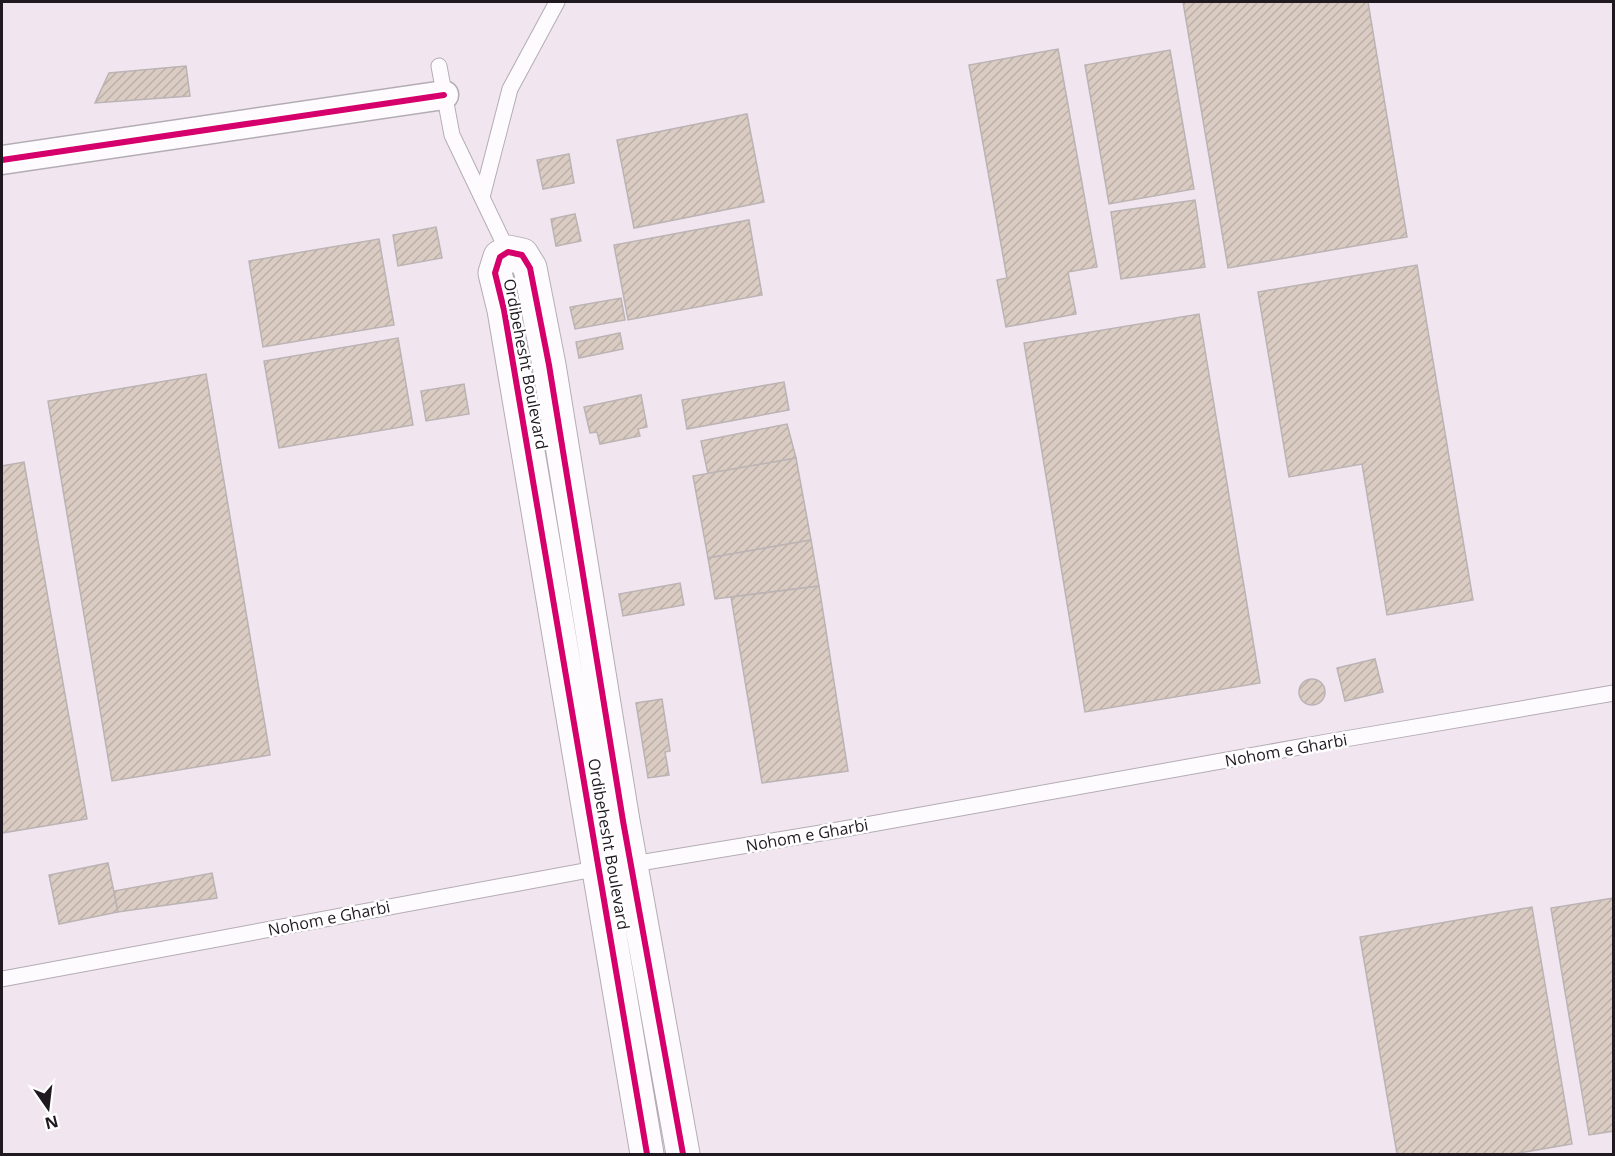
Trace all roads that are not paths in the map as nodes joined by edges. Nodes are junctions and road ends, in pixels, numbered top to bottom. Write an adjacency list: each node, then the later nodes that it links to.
1 (557, 2): 5 (lane)
2 (439, 66): 3 (lane)
3 (444, 95): 4 (street); 5 (lane)
4 (2, 160)
5 (482, 197): 6 (lane)
6 (508, 252): 8 (street, Ordibehesht Boulevard)
7 (1614, 693): 8 (lane, Nohom e Gharbi)
8 (615, 866): 9 (lane, Nohom e Gharbi); 10 (street, Ordibehesht Boulevard); 11 (street, Ordibehesht Boulevard)
9 (2, 979)
10 (647, 1155)
11 (683, 1155)

